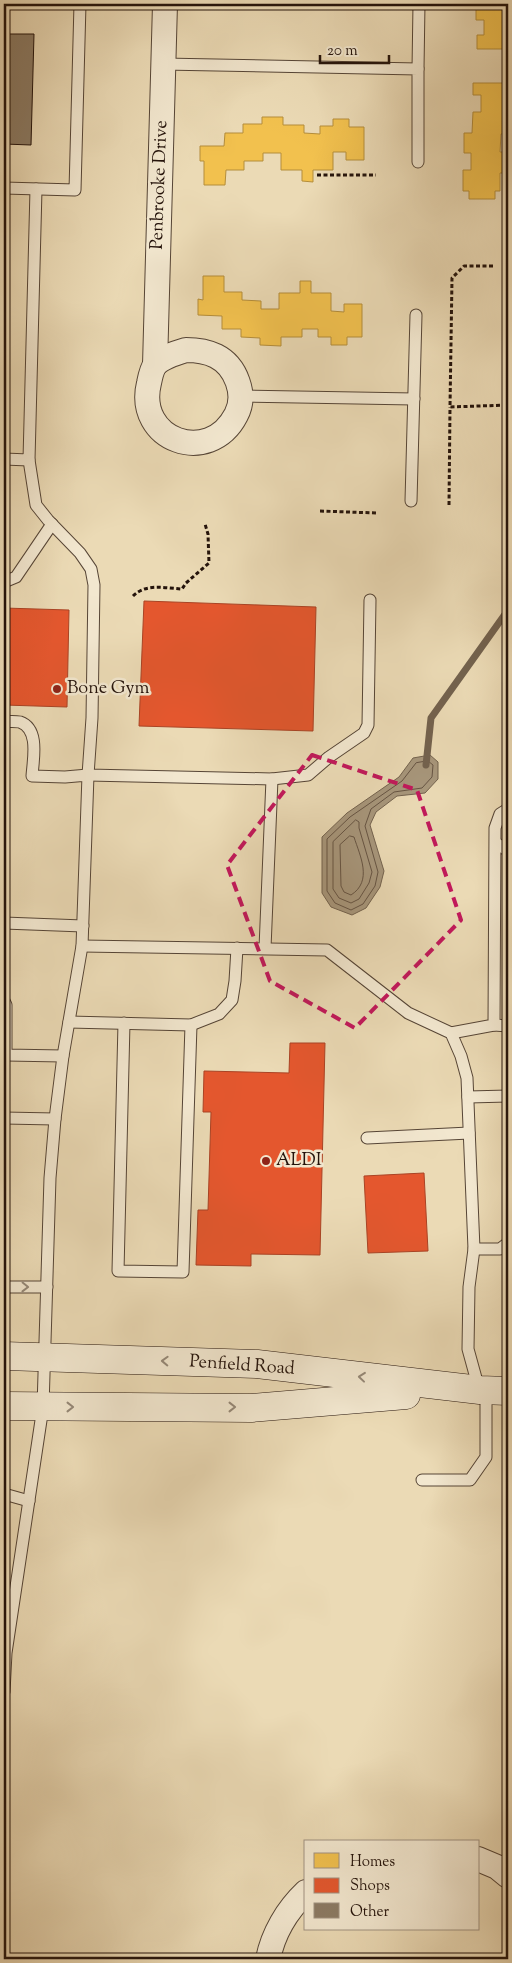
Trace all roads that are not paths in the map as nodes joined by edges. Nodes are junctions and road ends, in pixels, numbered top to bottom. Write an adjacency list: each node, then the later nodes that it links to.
1 (80, 4): 8 (lane)
2 (165, 4): 4 (street, Penbrooke Drive)
3 (419, 4): 5 (lane)
4 (163, 64): 5 (lane); 10 (street, Penbrooke Drive)
5 (418, 69): 6 (lane)
6 (418, 162)
7 (4, 188): 8 (lane)
8 (36, 189): 14 (lane)
9 (416, 315): 12 (lane)
10 (155, 365): 11 (street); 11 (street, Penbrooke Drive)
11 (240, 396): 12 (lane)
12 (414, 399): 15 (lane)
13 (4, 459): 14 (lane)
14 (29, 460): 16 (lane)
15 (411, 502)
16 (52, 524): 17 (lane); 20 (lane)
17 (4, 582)
18 (370, 600): 21 (lane)
19 (4, 722): 20 (lane)
20 (88, 775): 21 (lane); 26 (lane)
21 (272, 779): 29 (lane)
22 (508, 809): 23 (lane)
23 (496, 843): 24 (lane); 34 (lane)
24 (508, 852)
25 (4, 923): 26 (lane)
26 (83, 926): 27 (lane)
27 (82, 946): 28 (lane); 31 (lane)
28 (237, 948): 29 (lane); 33 (lane)
29 (265, 948): 36 (lane)
30 (4, 1001): 37 (lane)
31 (69, 1022): 32 (lane); 37 (lane)
32 (124, 1023): 33 (lane); 33 (lane)
33 (191, 1025)
34 (494, 1025): 35 (lane); 36 (lane)
35 (508, 1026)
36 (451, 1034): 39 (lane)
37 (63, 1056): 41 (lane)
38 (508, 1096): 39 (lane)
39 (468, 1098): 42 (lane)
40 (4, 1118): 41 (lane)
41 (55, 1119): 47 (lane)
42 (469, 1134): 43 (lane); 44 (lane)
43 (367, 1138)
44 (474, 1249): 45 (lane); 50 (lane)
45 (505, 1249)
46 (4, 1287): 47 (lane, one-way to 47)
47 (47, 1287): 49 (lane)
48 (4, 1356): 49 (main road, Penfield Road)
49 (44, 1357): 50 (main road, Penfield Road, one-way to 49); 52 (lane)
50 (491, 1390): 52 (main road, Penfield Road, one-way to 50); 53 (lane)
51 (4, 1406): 52 (main road, Penfield Road)
52 (43, 1407): 55 (lane)
53 (422, 1480)
54 (4, 1494): 55 (lane)
55 (29, 1502): 56 (lane)
56 (5, 1653): 57 (lane)
57 (4, 1692)
58 (480, 1860): 59 (street)
59 (508, 1876)
60 (304, 1894): 61 (street)
61 (268, 1959)

